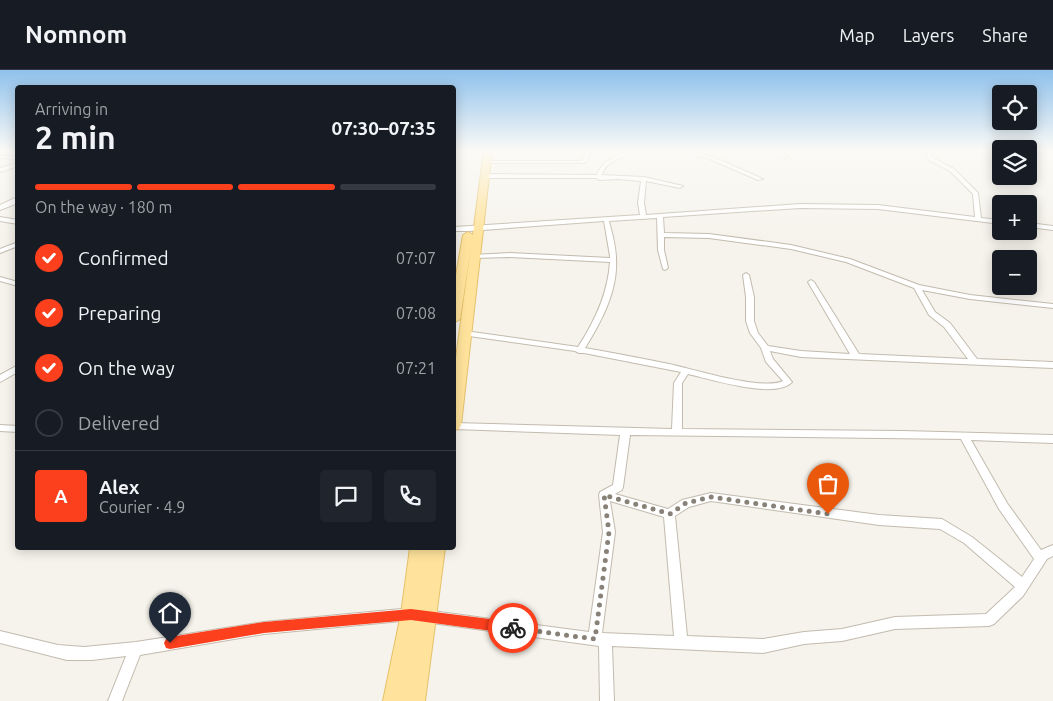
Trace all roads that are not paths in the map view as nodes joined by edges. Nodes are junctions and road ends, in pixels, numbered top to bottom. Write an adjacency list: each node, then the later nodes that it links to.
1 (478, 179): 17 (main road)
2 (484, 179): 17 (main road)
3 (644, 179): 10 (street)
4 (646, 179): 6 (street)
5 (961, 179): 13 (street)
6 (680, 186)
7 (15, 201): 8 (street)
8 (0, 208)
9 (660, 215): 10 (street); 13 (street); 20 (street)
10 (643, 216): 12 (street)
11 (0, 219): 15 (street)
12 (606, 219): 17 (street); 24 (street)
13 (978, 219): 14 (street)
14 (992, 221)
15 (15, 222)
16 (1037, 226): 18 (street)
17 (473, 228): 19 (street); 23 (main road); 32 (main road)
18 (1053, 228)
19 (456, 229)
20 (660, 235): 25 (street); 30 (street)
21 (15, 245): 22 (street)
22 (0, 251)
23 (474, 256): 24 (street); 33 (main road)
24 (614, 260): 35 (street)
25 (665, 268)
26 (746, 275): 34 (street)
27 (0, 279): 29 (street)
28 (811, 282): 36 (street)
29 (15, 283)
30 (917, 287): 31 (street); 37 (street)
31 (1053, 306)
32 (456, 309)
33 (465, 333): 35 (street); 42 (main road)
34 (765, 348): 36 (street); 40 (street)
35 (579, 350): 40 (street)
36 (856, 356): 37 (street)
37 (974, 361): 38 (street)
38 (1053, 365)
39 (15, 370): 41 (street)
40 (686, 370): 47 (street)
41 (2, 377)
42 (456, 409)
43 (456, 426): 46 (street)
44 (0, 428): 45 (street)
45 (15, 429)
46 (625, 432): 47 (street); 50 (street)
47 (677, 432): 48 (street)
48 (965, 437): 49 (street); 55 (street)
49 (1053, 439)
50 (604, 495): 51 (street); 59 (street)
51 (670, 514): 56 (street); 60 (street)
52 (418, 550): 57 (main road)
53 (435, 550): 57 (main road)
54 (1053, 550): 55 (street)
55 (1040, 558): 56 (street)
56 (1024, 586): 60 (street)
57 (419, 615): 59 (street); 61 (street); 63 (main road); 64 (main road)
58 (0, 637): 61 (street)
59 (600, 639): 60 (street); 65 (street)
60 (681, 642)
61 (136, 649): 62 (street)
62 (115, 701)
63 (394, 701)
64 (414, 701)
65 (607, 701)

